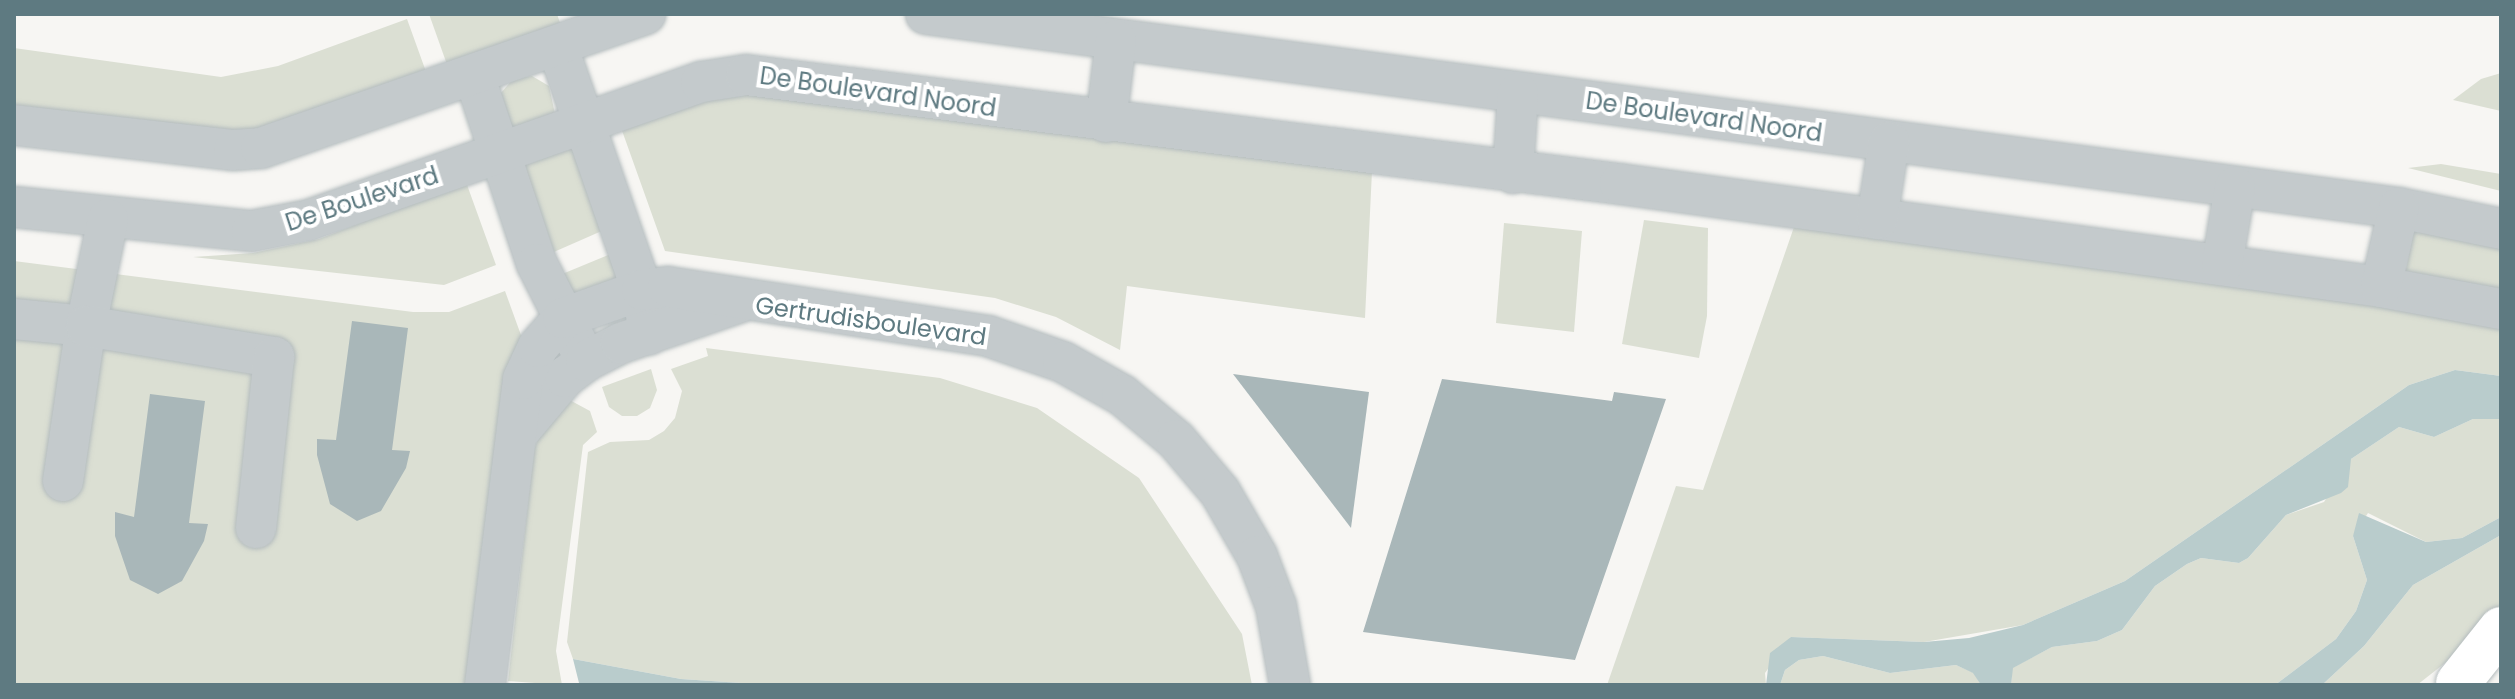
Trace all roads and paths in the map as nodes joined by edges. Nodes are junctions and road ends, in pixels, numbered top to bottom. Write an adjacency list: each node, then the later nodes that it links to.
1 (645, 14): 4 (street)
2 (926, 14): 3 (street, De Boulevard Noord)
3 (1116, 41): 6 (street, De Boulevard Noord); 8 (street)
4 (569, 44): 5 (street); 7 (street)
5 (474, 75): 9 (street); 11 (street)
6 (1518, 93): 10 (street, De Boulevard Noord); 12 (street)
7 (596, 121): 8 (street, De Boulevard Noord); 11 (street, De Boulevard); 21 (street)
8 (1106, 122): 12 (street, De Boulevard Noord)
9 (14, 125)
10 (1889, 142): 13 (street, De Boulevard Noord); 17 (street)
11 (497, 153): 16 (street, De Boulevard); 24 (street)
12 (1513, 173): 17 (street, De Boulevard Noord)
13 (2235, 187): 15 (street, De Boulevard Noord); 19 (street)
14 (14, 207): 16 (street, De Boulevard)
15 (2399, 208): 18 (street, De Boulevard Noord); 20 (street)
16 (108, 219): 26 (street)
17 (1877, 219): 19 (street, De Boulevard Noord)
18 (2501, 229)
19 (2222, 265): 20 (street, De Boulevard Noord)
20 (2381, 287): 23 (street, De Boulevard Noord)
21 (642, 290): 22 (street, Gertrudisboulevard); 24 (street, Gertrudisboulevard); 27 (street)
22 (741, 302): 27 (street, Gertrudisboulevard); 36 (street, Gertrudisboulevard)
23 (2501, 309)
24 (563, 318): 28 (street); 29 (street)
25 (14, 319): 26 (street)
26 (86, 326): 30 (street); 31 (street)
27 (649, 334): 28 (street, Gertrudisboulevard)
28 (586, 361): 29 (street, Gertrudisboulevard)
29 (517, 434): 34 (street)
30 (63, 481)
31 (256, 528)
32 (2501, 629): 35 (main road)
33 (2501, 660): 35 (main road)
34 (489, 680)
35 (2456, 684)
36 (1290, 685)

